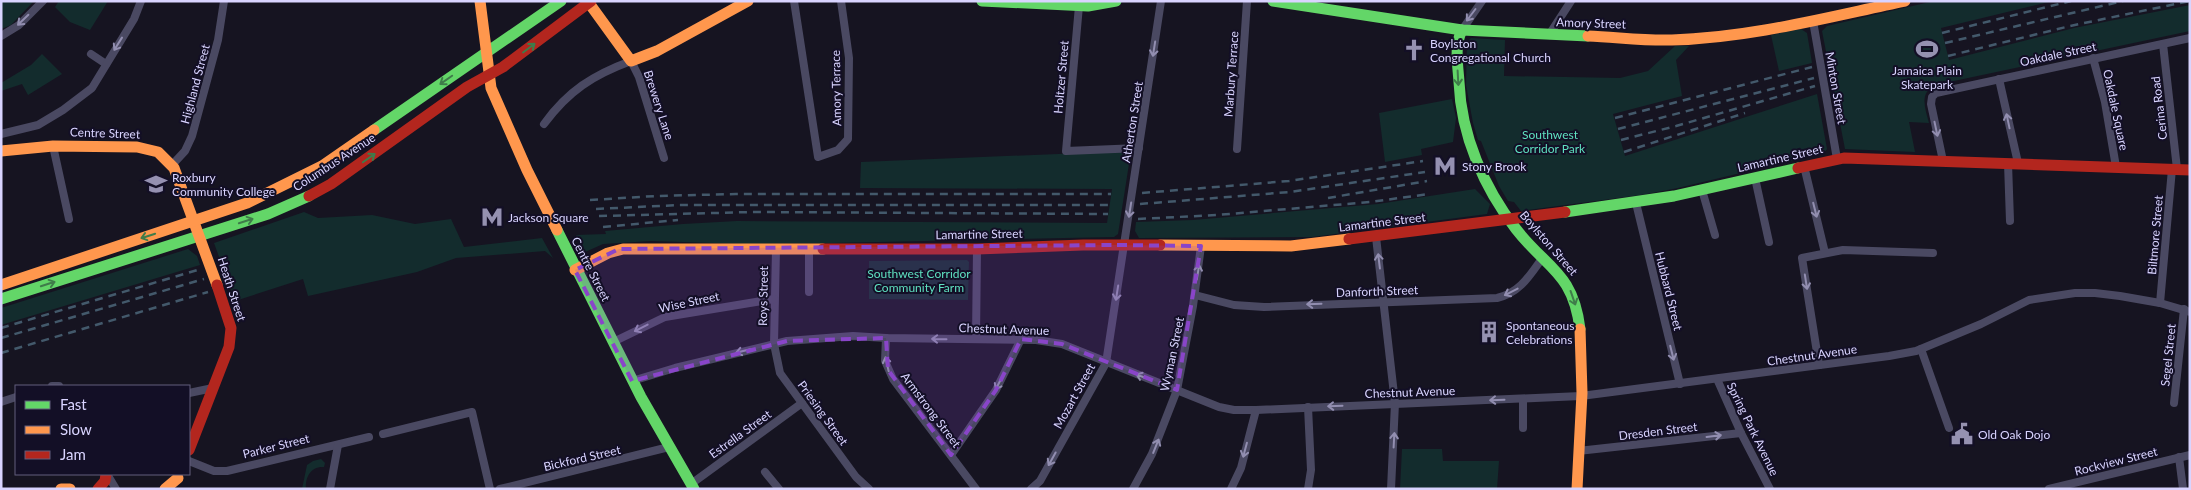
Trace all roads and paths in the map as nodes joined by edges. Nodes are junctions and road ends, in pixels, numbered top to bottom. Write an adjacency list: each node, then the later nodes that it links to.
1 (43, 1): 22 (street, one-way to 22)
2 (141, 1): 29 (street, one-way to 29)
3 (224, 1): 42 (street, Highland Street)
4 (480, 1): 25 (street, Centre Street)
5 (561, 1): 25 (street, Columbus Avenue)
6 (748, 1): 28 (street)
7 (794, 1): 8 (street, Amory Terrace)
8 (841, 1)
9 (982, 1): 18 (street)
10 (1116, 1): 18 (street)
11 (1161, 1): 35 (street, Atherton Street, one-way to 35)
12 (1247, 1): 36 (street, Marbury Terrace)
13 (1274, 1): 20 (street, Amory Street)
14 (1482, 1): 20 (street, Boylston Street, one-way to 20)
15 (1571, 1): 21 (street)
16 (1905, 1): 19 (street, Amory Street)
17 (590, 2): 28 (street); 30 (street, Columbus Avenue, one-way to 17)
18 (1073, 4): 35 (street, Holtzer Street)
19 (1813, 21): 21 (street, Amory Street); 39 (street, Minton Street)
20 (1462, 30): 21 (street, Amory Street); 52 (street, Boylston Street, one-way to 52)
21 (1549, 35)
22 (1, 36)
23 (2190, 38): 24 (street, Oakdale Street)
24 (2163, 44): 27 (street, Oakdale Street); 45 (street, Cerina Road)
25 (486, 52): 30 (street, Centre Street); 51 (street, Columbus Avenue, one-way to 51)
26 (91, 54): 29 (street)
27 (2093, 58): 31 (street, Oakdale Street); 44 (street, Oakdale Square)
28 (631, 61): 32 (street); 38 (street, Brewery Lane)
29 (106, 64): 33 (street)
30 (489, 76): 55 (street, Columbus Avenue, one-way to 30); 66 (street, Centre Street)
31 (1999, 79): 40 (street, Oakdale Street, one-way to 40); 41 (street, one-way to 31)
32 (544, 124)
33 (1, 134)
34 (53, 146): 37 (street, Centre Street); 42 (street, Centre Street); 50 (street)
35 (1139, 148): 58 (street, Atherton Street, one-way to 58)
36 (1237, 149)
37 (1, 152)
38 (664, 158)
39 (1837, 159): 40 (street, Lamartine Street); 43 (street, Lamartine Street)
40 (1943, 161): 41 (street, Lamartine Street)
41 (2013, 163): 44 (street, Lamartine Street); 53 (street)
42 (172, 165): 51 (street, Centre Street)
43 (1804, 166): 47 (street, Lamartine Street); 63 (street, one-way to 63)
44 (2116, 167): 45 (street, Lamartine Street)
45 (2175, 169): 46 (street, Lamartine Street); 73 (street, Biltmore Street)
46 (2190, 170)
47 (1755, 178): 48 (street, Lamartine Street); 57 (street)
48 (1702, 190): 49 (street, Lamartine Street); 54 (street)
49 (1636, 203): 52 (street, Lamartine Street); 85 (street, Hubbard Street, one-way to 85)
50 (69, 219)
51 (194, 220): 55 (street, Heath Street); 67 (street, Columbus Avenue, one-way to 67)
52 (1510, 220): 56 (street, Lamartine Street); 65 (street, Boylston Street)
53 (2010, 221)
54 (1715, 235)
55 (200, 236): 70 (street, Columbus Avenue, one-way to 55); 86 (street, Heath Street)
56 (1376, 237): 59 (street, Lamartine Street); 72 (street, one-way to 56)
57 (1769, 242)
58 (1125, 245): 59 (street, Lamartine Street); 60 (street, Lamartine Street); 81 (street, Mozart Street, one-way to 81)
59 (1201, 246): 69 (street, Wyman Street, one-way to 59)
60 (976, 248): 62 (street, Lamartine Street); 76 (street)
61 (776, 249): 62 (street, Lamartine Street); 66 (street, Lamartine Street); 71 (street, Roys Street)
62 (808, 249): 68 (street)
63 (1825, 253): 64 (street); 82 (street, one-way to 82)
64 (1933, 253)
65 (1543, 257): 72 (street, Danforth Street, one-way to 72); 89 (street, Boylston Street, one-way to 89)
66 (576, 270): 78 (street, Centre Street)
67 (2, 282)
68 (809, 292)
69 (1195, 296): 72 (street, Danforth Street, one-way to 69); 87 (street, Wyman Street)
70 (1, 299)
71 (774, 299): 78 (street, Wise Street, one-way to 78); 79 (street, Roys Street)
72 (1384, 302): 94 (street)
73 (2160, 303): 74 (street, Chestnut Avenue); 80 (street, Chestnut Avenue)
74 (2187, 310): 95 (street, Segel Street)
75 (886, 338): 76 (street, Chestnut Avenue, one-way to 75); 79 (street, Chestnut Avenue); 107 (street, Armstrong Street, one-way to 75)
76 (976, 339): 77 (street, Chestnut Avenue)
77 (1021, 339): 81 (street, Chestnut Avenue); 107 (street, one-way to 107)
78 (613, 342): 84 (street, Centre Street)
79 (774, 344): 84 (street, Chestnut Avenue, one-way to 84); 93 (street, Priesing Street)
80 (1921, 349): 82 (street, Chestnut Avenue); 99 (street)
81 (1106, 362): 87 (street, Chestnut Avenue, one-way to 81); 127 (street, Mozart Street, one-way to 127)
82 (1819, 366): 83 (street, Chestnut Avenue)
83 (1717, 379): 85 (street, Chestnut Avenue); 100 (street, Spring Park Avenue)
84 (632, 381): 105 (street, Centre Street)
85 (1680, 384): 89 (street, Chestnut Avenue)
86 (213, 388): 88 (street); 104 (street, Heath Street)
87 (1177, 390): 97 (street, Chestnut Avenue); 128 (street, Wyman Street, one-way to 87)
88 (190, 393)
89 (1581, 396): 91 (street, Chestnut Avenue); 106 (street, Boylston Street)
90 (15, 397): 92 (street)
91 (1523, 399): 94 (street, Chestnut Avenue, one-way to 94); 98 (street)
92 (1, 402)
93 (802, 403): 115 (street, Estrella Street); 125 (street, Priesing Street)
94 (1396, 403): 96 (street, Chestnut Avenue, one-way to 96); 131 (street, one-way to 94)
95 (2174, 403)
96 (1308, 407): 97 (street, Chestnut Avenue); 130 (street)
97 (1256, 410): 129 (street, one-way to 129)
98 (1523, 428)
99 (1949, 428)
100 (1740, 433): 106 (street, Dresden Street, one-way to 100); 133 (street, Spring Park Avenue)
101 (383, 434): 122 (street)
102 (369, 437): 103 (street, Parker Street)
103 (338, 445): 110 (street, Parker Street); 121 (street)
104 (190, 447)
105 (669, 447): 115 (street, Centre Street); 123 (street, Bickford Street)
106 (1578, 451): 132 (street, Boylston Street)
107 (951, 455): 126 (street, Armstrong Street)
108 (2190, 456): 109 (street, Rockview Street)
109 (2179, 457): 134 (street, Rockview Street); 135 (street)
110 (190, 461)
111 (765, 472): 124 (street)
112 (106, 475): 118 (street)
113 (107, 475): 119 (street)
114 (177, 480): 120 (street)
115 (692, 486)
116 (61, 489): 117 (street)
117 (70, 489)
118 (98, 489)
119 (116, 489)
120 (165, 489)
121 (330, 489)
122 (490, 489)
123 (500, 489)
124 (779, 489)
125 (869, 489)
126 (976, 489)
127 (1031, 489)
128 (1133, 489)
129 (1231, 489)
130 (1308, 489)
131 (1391, 489)
132 (1577, 489)
133 (1770, 489)
134 (2049, 489)
135 (2183, 489)

